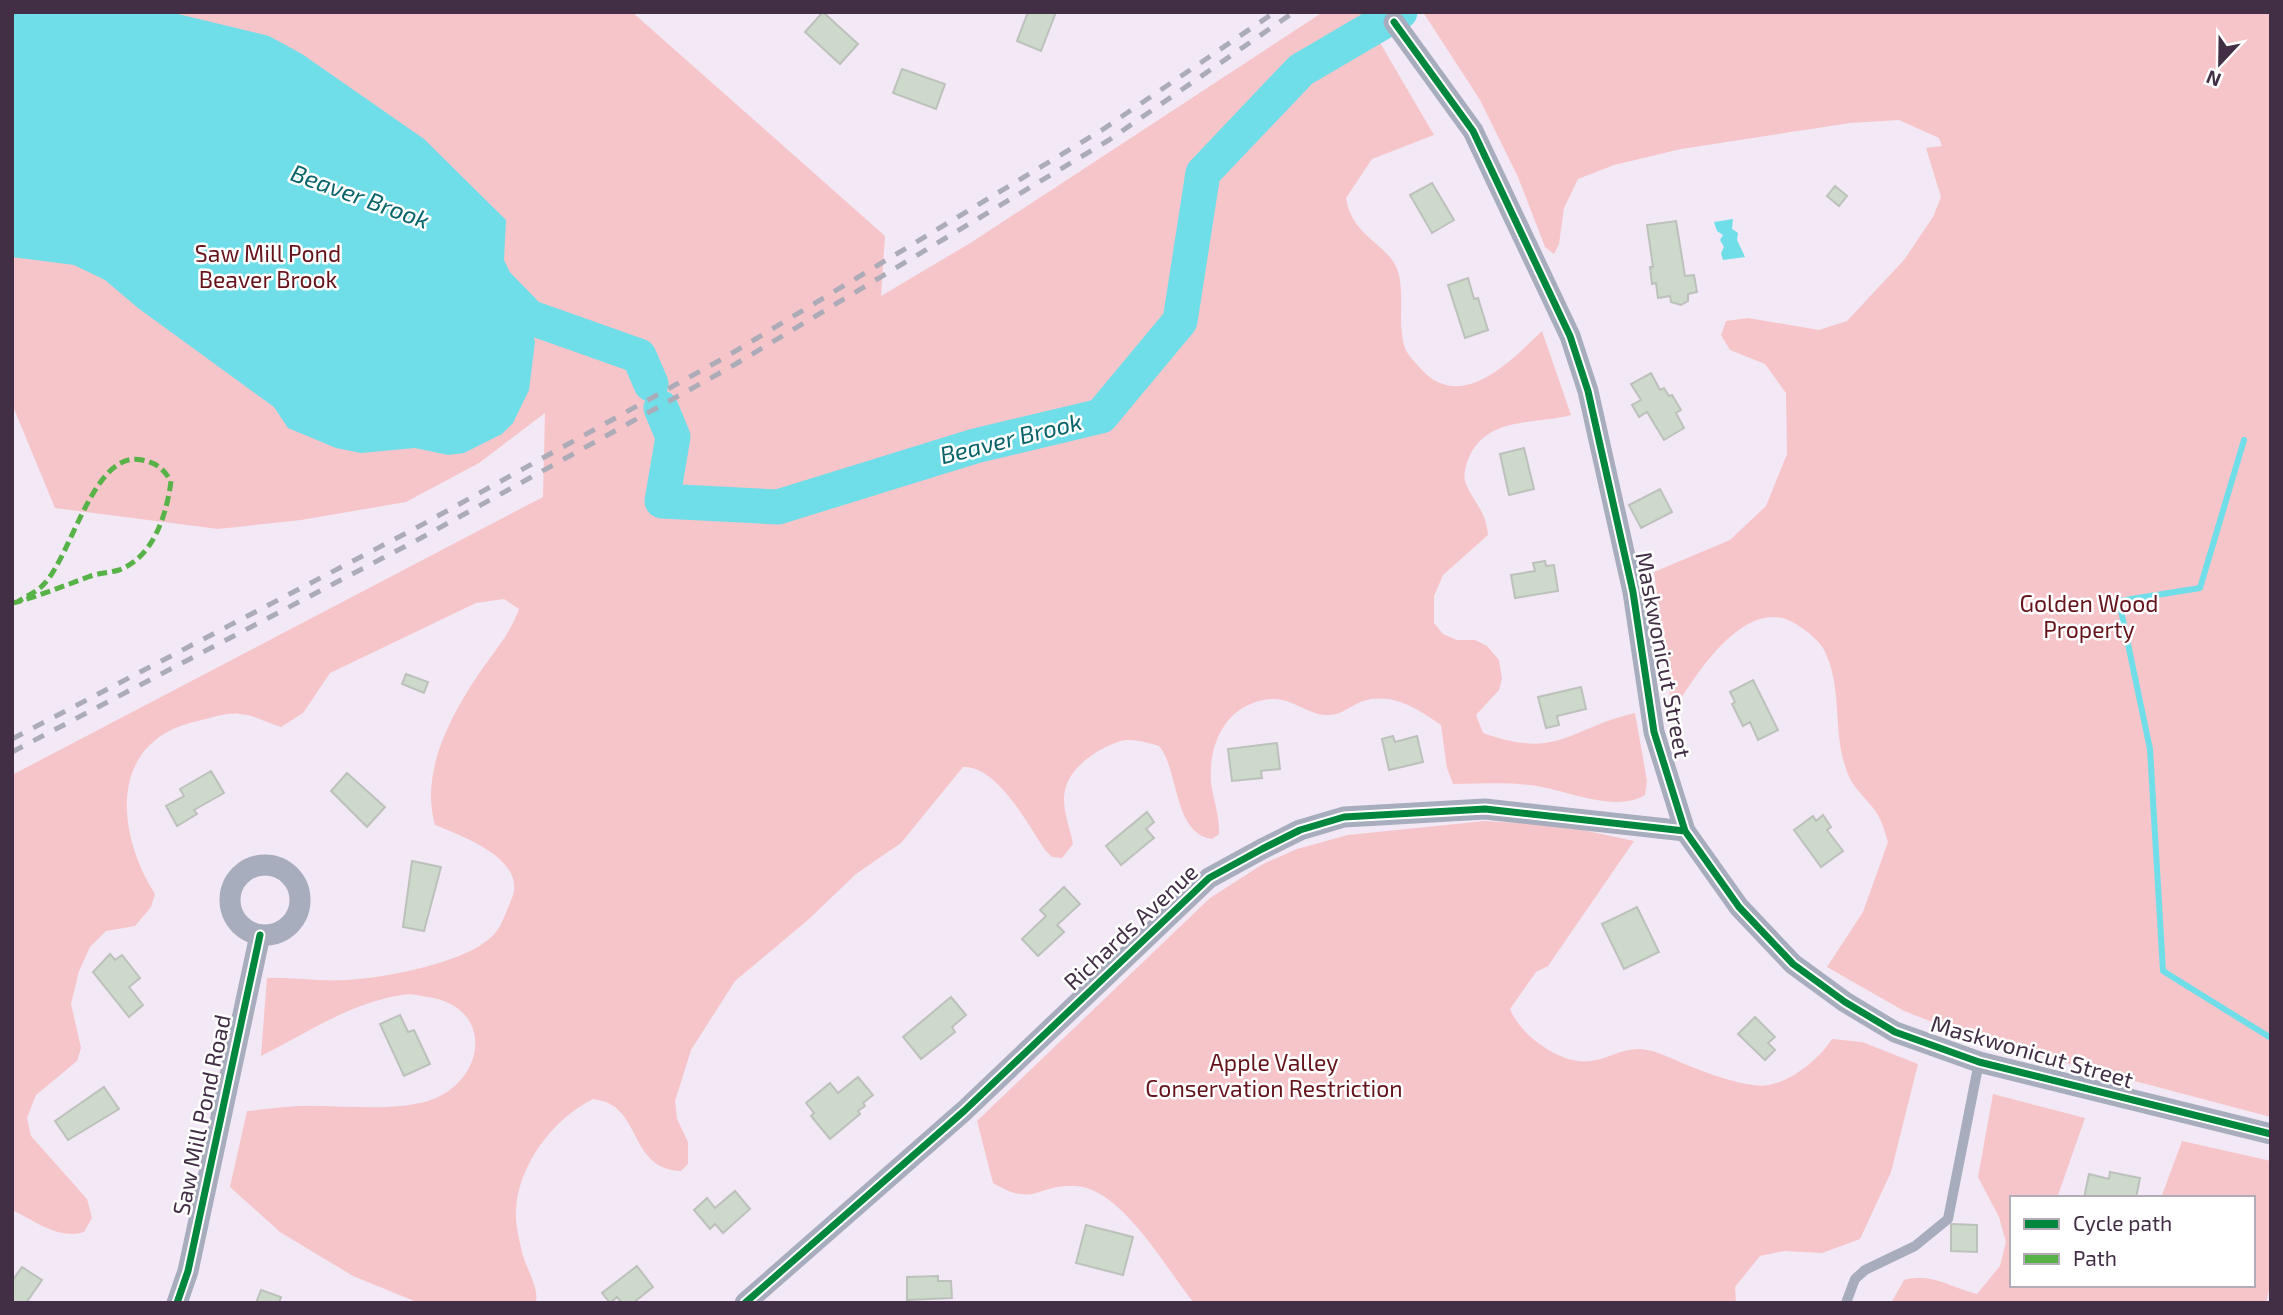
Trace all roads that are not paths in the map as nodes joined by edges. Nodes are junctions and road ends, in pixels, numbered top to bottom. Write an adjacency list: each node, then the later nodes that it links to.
1 (1394, 22): 2 (street, Maskwonicut Street)
2 (1685, 831): 4 (street, Maskwonicut Street); 7 (street, Richards Avenue)
3 (260, 935): 6 (street, Saw Mill Pond Road)
4 (1979, 1062): 5 (street, Maskwonicut Street); 8 (lane)
5 (2271, 1134)
6 (177, 1303)
7 (745, 1303)
8 (1846, 1303)

